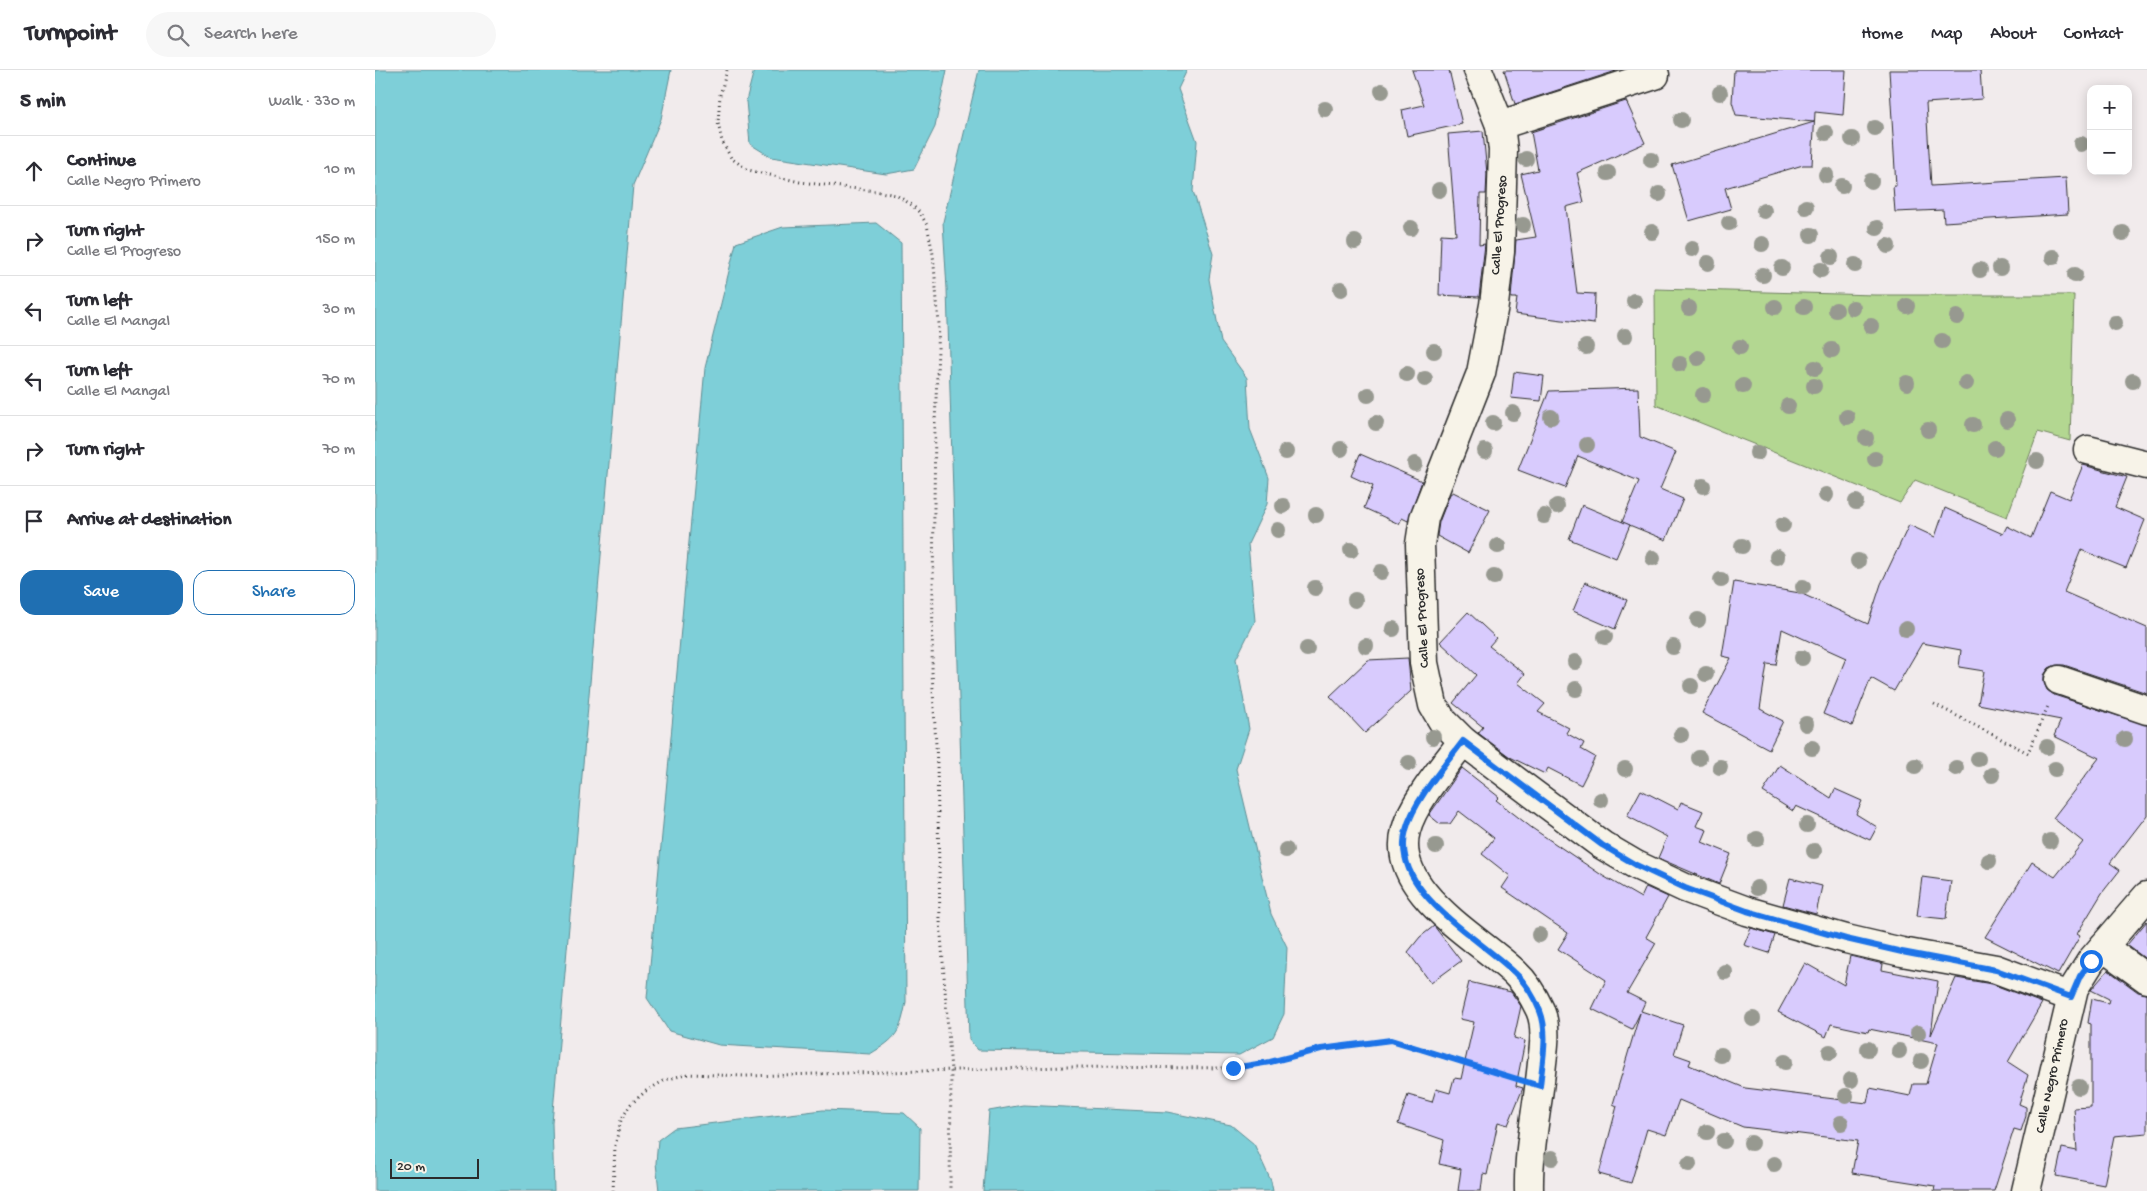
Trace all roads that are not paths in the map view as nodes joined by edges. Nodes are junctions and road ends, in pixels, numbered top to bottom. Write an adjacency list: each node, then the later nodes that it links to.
1 (1478, 70): 3 (street, Calle El Progreso)
2 (1655, 75): 3 (street)
3 (1500, 125): 8 (street, Calle El Progreso)
4 (2087, 450): 5 (street)
5 (2147, 465)
6 (2059, 680): 7 (street)
7 (2147, 710)
8 (1463, 741): 12 (street, Calle El Progreso); 13 (street)
9 (2147, 896): 10 (street, Calle Negro Primero)
10 (2103, 947): 11 (street); 12 (street, Calle Negro Primero)
11 (2147, 979)
12 (2071, 997): 14 (street, Calle Negro Primero)
13 (1529, 1191)
14 (2027, 1191)

